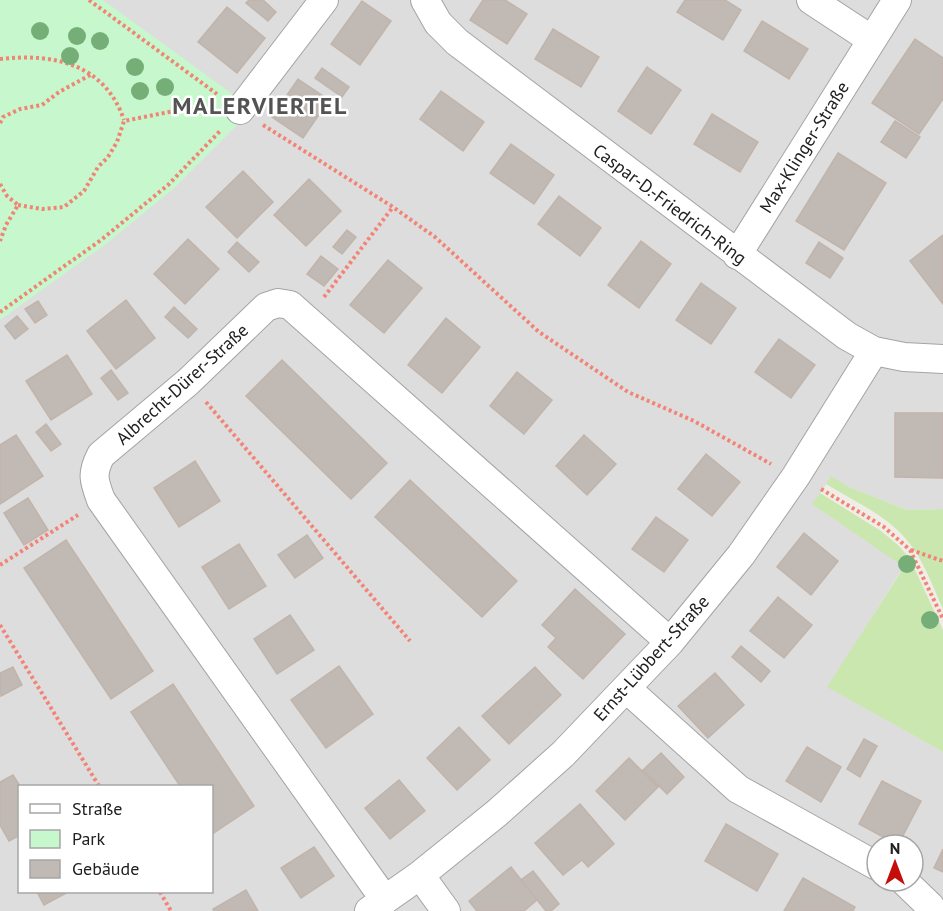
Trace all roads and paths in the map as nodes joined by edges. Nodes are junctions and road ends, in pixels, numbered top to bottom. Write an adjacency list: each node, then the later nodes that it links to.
1 (89, 0): 9 (path)
2 (324, 0): 9 (street)
3 (425, 0): 16 (street, Caspar-D.-Friedrich-Ring)
4 (811, 0): 6 (street)
5 (897, 0): 6 (street, Max-Klinger-Straße)
6 (872, 40): 16 (street, Max-Klinger-Straße)
7 (0, 59): 8 (path)
8 (92, 74): 10 (path); 11 (path)
9 (240, 111): 10 (path); 14 (path); 17 (path)
10 (124, 121): 13 (path)
11 (0, 123)
12 (0, 184): 13 (path)
13 (18, 205): 15 (path)
14 (393, 207): 18 (path); 22 (path)
15 (0, 241)
16 (737, 255): 19 (street, Caspar-D.-Friedrich-Ring)
17 (0, 312)
18 (308, 319): 21 (street, Albrecht-Dürer-Straße); 30 (street, Albrecht-Dürer-Straße)
19 (874, 351): 20 (street, Caspar-D.-Friedrich-Ring); 22 (street, Ernst-Lübbert-Straße)
20 (943, 359)
21 (188, 382): 23 (street, Albrecht-Dürer-Straße); 29 (path)
22 (796, 476): 24 (path); 30 (street, Ernst-Lübbert-Straße)
23 (101, 500): 26 (path); 37 (street, Albrecht-Dürer-Straße)
24 (910, 550): 25 (path); 27 (path)
25 (943, 561)
26 (0, 565)
27 (943, 619)
28 (0, 625): 32 (path)
29 (410, 641)
30 (670, 642): 31 (street, Ernst-Lübbert-Straße)
31 (627, 689): 33 (street); 34 (street, Ernst-Lübbert-Straße)
32 (98, 785)
33 (865, 859)
34 (420, 875): 37 (street, Ernst-Lübbert-Straße); 39 (street)
35 (161, 893): 38 (path)
36 (916, 893): 40 (street)
37 (377, 906)
38 (171, 911)
39 (446, 911)
40 (933, 911)

